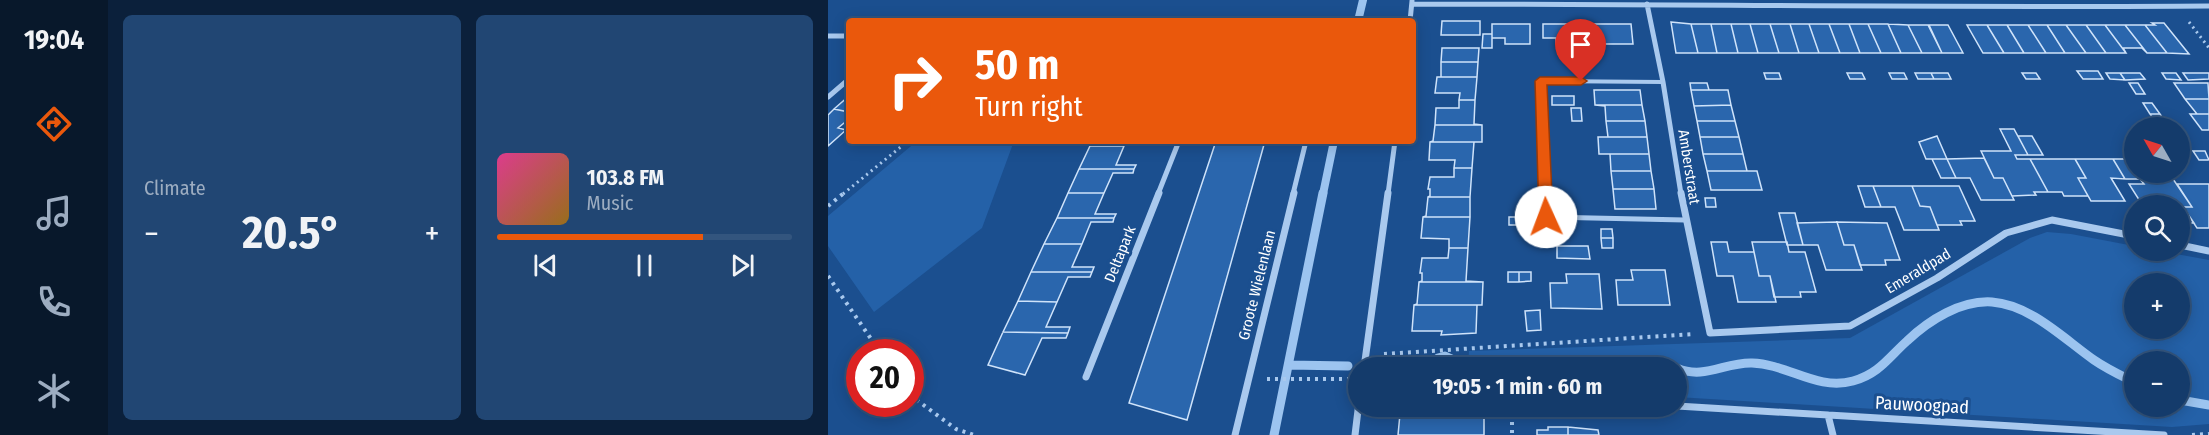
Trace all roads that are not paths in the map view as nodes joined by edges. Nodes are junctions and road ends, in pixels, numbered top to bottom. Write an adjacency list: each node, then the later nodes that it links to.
1 (1412, 2): 2 (street); 4 (street)
2 (1647, 4): 3 (street); 8 (street, Amberstraat)
3 (2209, 6)
4 (1410, 18)
5 (828, 36): 6 (street)
6 (846, 36)
7 (846, 82): 9 (street)
8 (1663, 82): 13 (street, Amberstraat); 13 (lane)
9 (828, 97)
10 (1178, 144): 19 (street, Deltapark)
11 (1305, 144): 23 (street, Groote Wielenlaan)
12 (1395, 144): 18 (street)
13 (1685, 220): 17 (street, Amberstraat)
14 (2124, 234): 17 (street, Emeraldpad)
15 (2190, 247): 16 (street)
16 (2209, 250)
17 (1710, 333)
18 (1366, 357)
19 (1086, 377)
20 (1687, 407): 21 (street, Pauwoogpad)
21 (1828, 415): 25 (street); 26 (street, Pauwoogpad)
22 (1357, 417): 24 (street)
23 (1235, 435)
24 (1355, 435)
25 (1833, 435)
26 (2164, 435)

